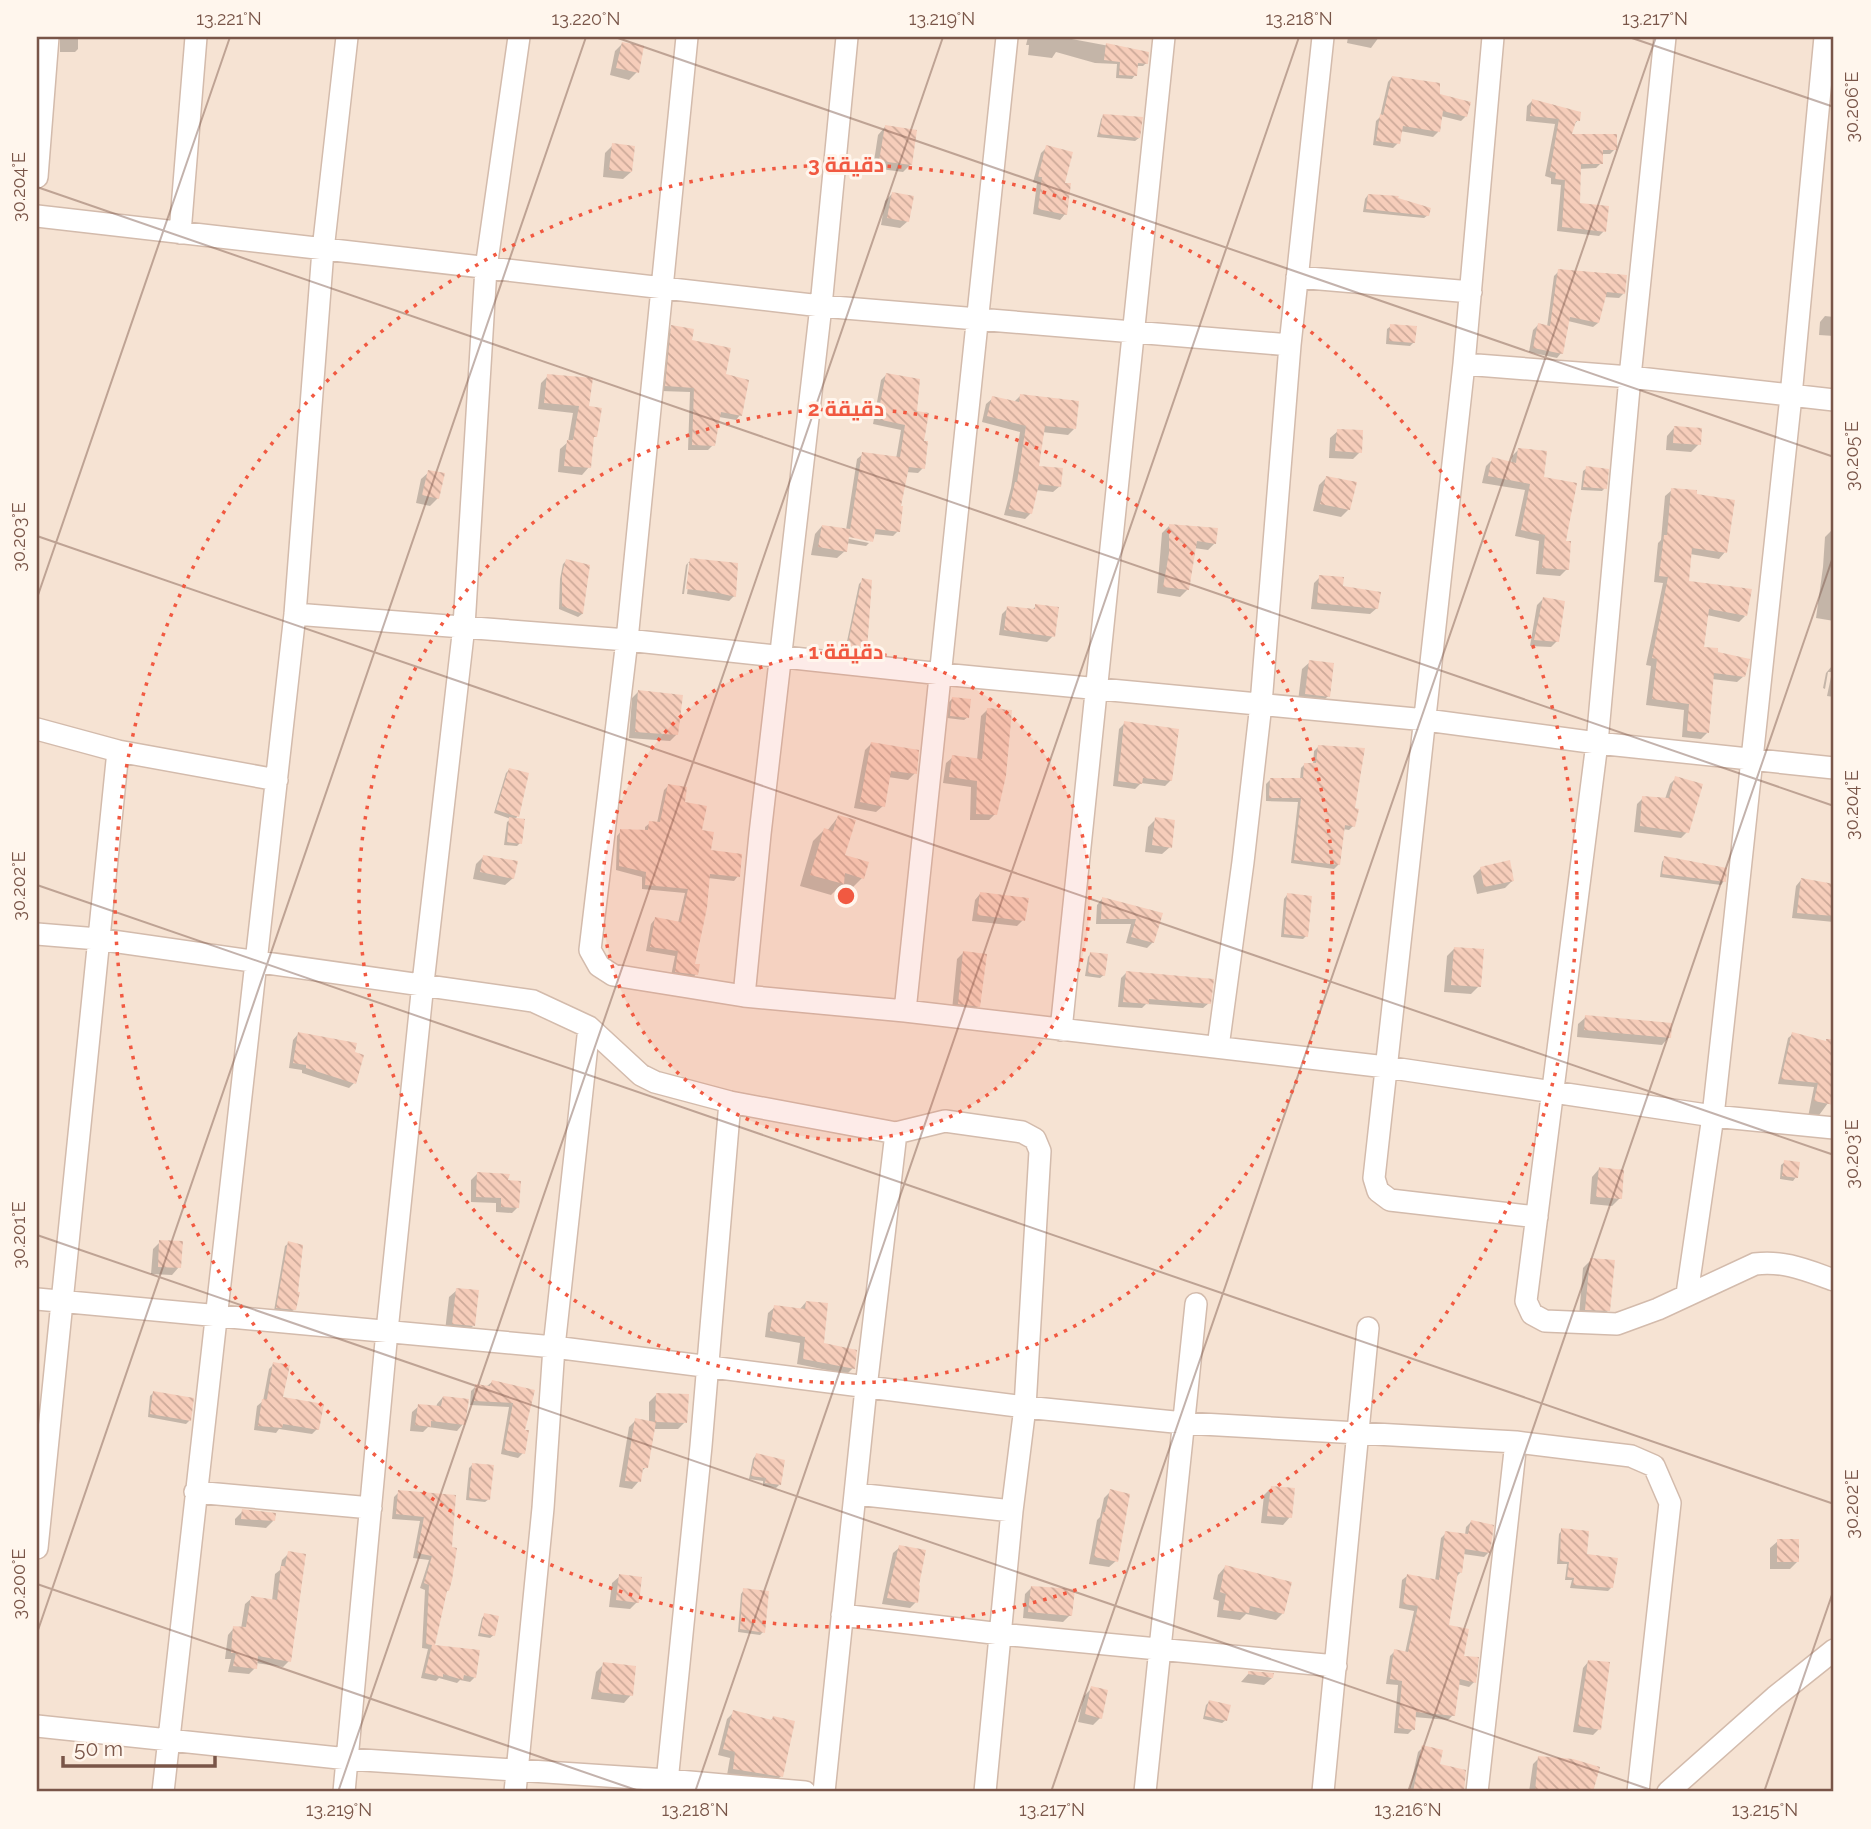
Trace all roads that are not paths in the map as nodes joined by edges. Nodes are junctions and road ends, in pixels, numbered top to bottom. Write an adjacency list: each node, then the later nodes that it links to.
1 (48, 37): 13 (street)
2 (196, 37): 15 (street)
3 (347, 37): 16 (street)
4 (519, 37): 17 (street)
5 (687, 37): 19 (street)
6 (847, 37): 21 (street)
7 (1007, 37): 22 (street)
8 (1164, 37): 23 (street)
9 (1323, 37): 18 (street)
10 (1493, 37): 20 (street)
11 (1665, 37): 26 (street)
12 (1822, 38): 27 (street)
13 (37, 177)
14 (37, 216): 15 (street)
15 (180, 233): 16 (street)
16 (323, 250): 17 (street); 29 (street)
17 (486, 268): 19 (street); 30 (street)
18 (1297, 277): 20 (street); 24 (street)
19 (661, 286): 21 (street); 31 (street)
20 (1471, 292): 25 (street)
21 (821, 306): 22 (street); 32 (street)
22 (978, 320): 23 (street); 33 (street)
23 (1133, 331): 24 (street); 34 (street)
24 (1290, 345): 35 (street)
25 (1465, 363): 26 (street); 36 (street)
26 (1630, 377): 27 (street); 38 (street)
27 (1791, 396): 28 (street); 40 (street)
28 (1834, 400)
29 (295, 614): 30 (street); 42 (street)
30 (464, 626): 31 (street); 46 (street)
31 (627, 640): 32 (street); 47 (street)
32 (781, 658): 33 (street); 47 (street)
33 (942, 674): 34 (street); 48 (street)
34 (1097, 689): 35 (street); 50 (street)
35 (1261, 704): 36 (street); 51 (street)
36 (1426, 720): 38 (street); 52 (street)
37 (37, 729): 39 (street)
38 (1597, 743): 40 (street); 53 (street)
39 (118, 751): 42 (street); 44 (street)
40 (1750, 759): 41 (street); 55 (street)
41 (1834, 768)
42 (277, 780): 45 (street)
43 (37, 934): 44 (street)
44 (98, 939): 45 (street); 62 (street)
45 (256, 962): 46 (street); 64 (street)
46 (423, 983): 49 (street); 66 (street)
47 (744, 996): 48 (street)
48 (905, 1011): 50 (street)
49 (589, 1027): 54 (street); 67 (street)
50 (1061, 1030): 51 (street)
51 (1218, 1047): 52 (street)
52 (1386, 1067): 53 (street); 58 (street)
53 (1553, 1091): 55 (street); 58 (street)
54 (730, 1102): 57 (street); 68 (street)
55 (1713, 1116): 56 (street); 60 (street)
56 (1834, 1128)
57 (896, 1133): 69 (street); 70 (street)
58 (1537, 1217): 60 (street)
59 (1834, 1280): 60 (street)
60 (1687, 1294)
61 (37, 1299): 62 (street)
62 (61, 1302): 64 (street); 78 (street)
63 (1196, 1304): 71 (street)
64 (215, 1316): 66 (street); 74 (street)
65 (1368, 1328): 72 (street)
66 (387, 1331): 67 (street); 76 (street)
67 (554, 1347): 68 (street); 87 (street)
68 (708, 1365): 69 (street); 88 (street)
69 (866, 1388): 70 (street); 75 (street)
70 (1024, 1407): 71 (street); 77 (street)
71 (1184, 1423): 72 (street); 81 (street)
72 (1359, 1433): 73 (street); 83 (street)
73 (1516, 1442): 97 (street); 98 (street)
74 (195, 1492): 76 (street); 85 (street)
75 (856, 1493): 77 (street); 79 (street)
76 (372, 1508): 86 (street)
77 (1012, 1511): 80 (street)
78 (37, 1548)
79 (842, 1615): 80 (street); 93 (street)
80 (1002, 1634): 81 (street); 94 (street)
81 (1160, 1650): 83 (street); 95 (street)
82 (1834, 1650): 99 (street)
83 (1336, 1667): 96 (street)
84 (37, 1726): 85 (street)
85 (167, 1739): 86 (street); 89 (street)
86 (348, 1759): 87 (street); 90 (street)
87 (518, 1770): 88 (street); 91 (street)
88 (667, 1786): 92 (street)
89 (163, 1792)
90 (344, 1792)
91 (514, 1792)
92 (805, 1792)
93 (824, 1792)
94 (985, 1792)
95 (1145, 1792)
96 (1323, 1792)
97 (1477, 1792)
98 (1638, 1792)
99 (1668, 1792)

